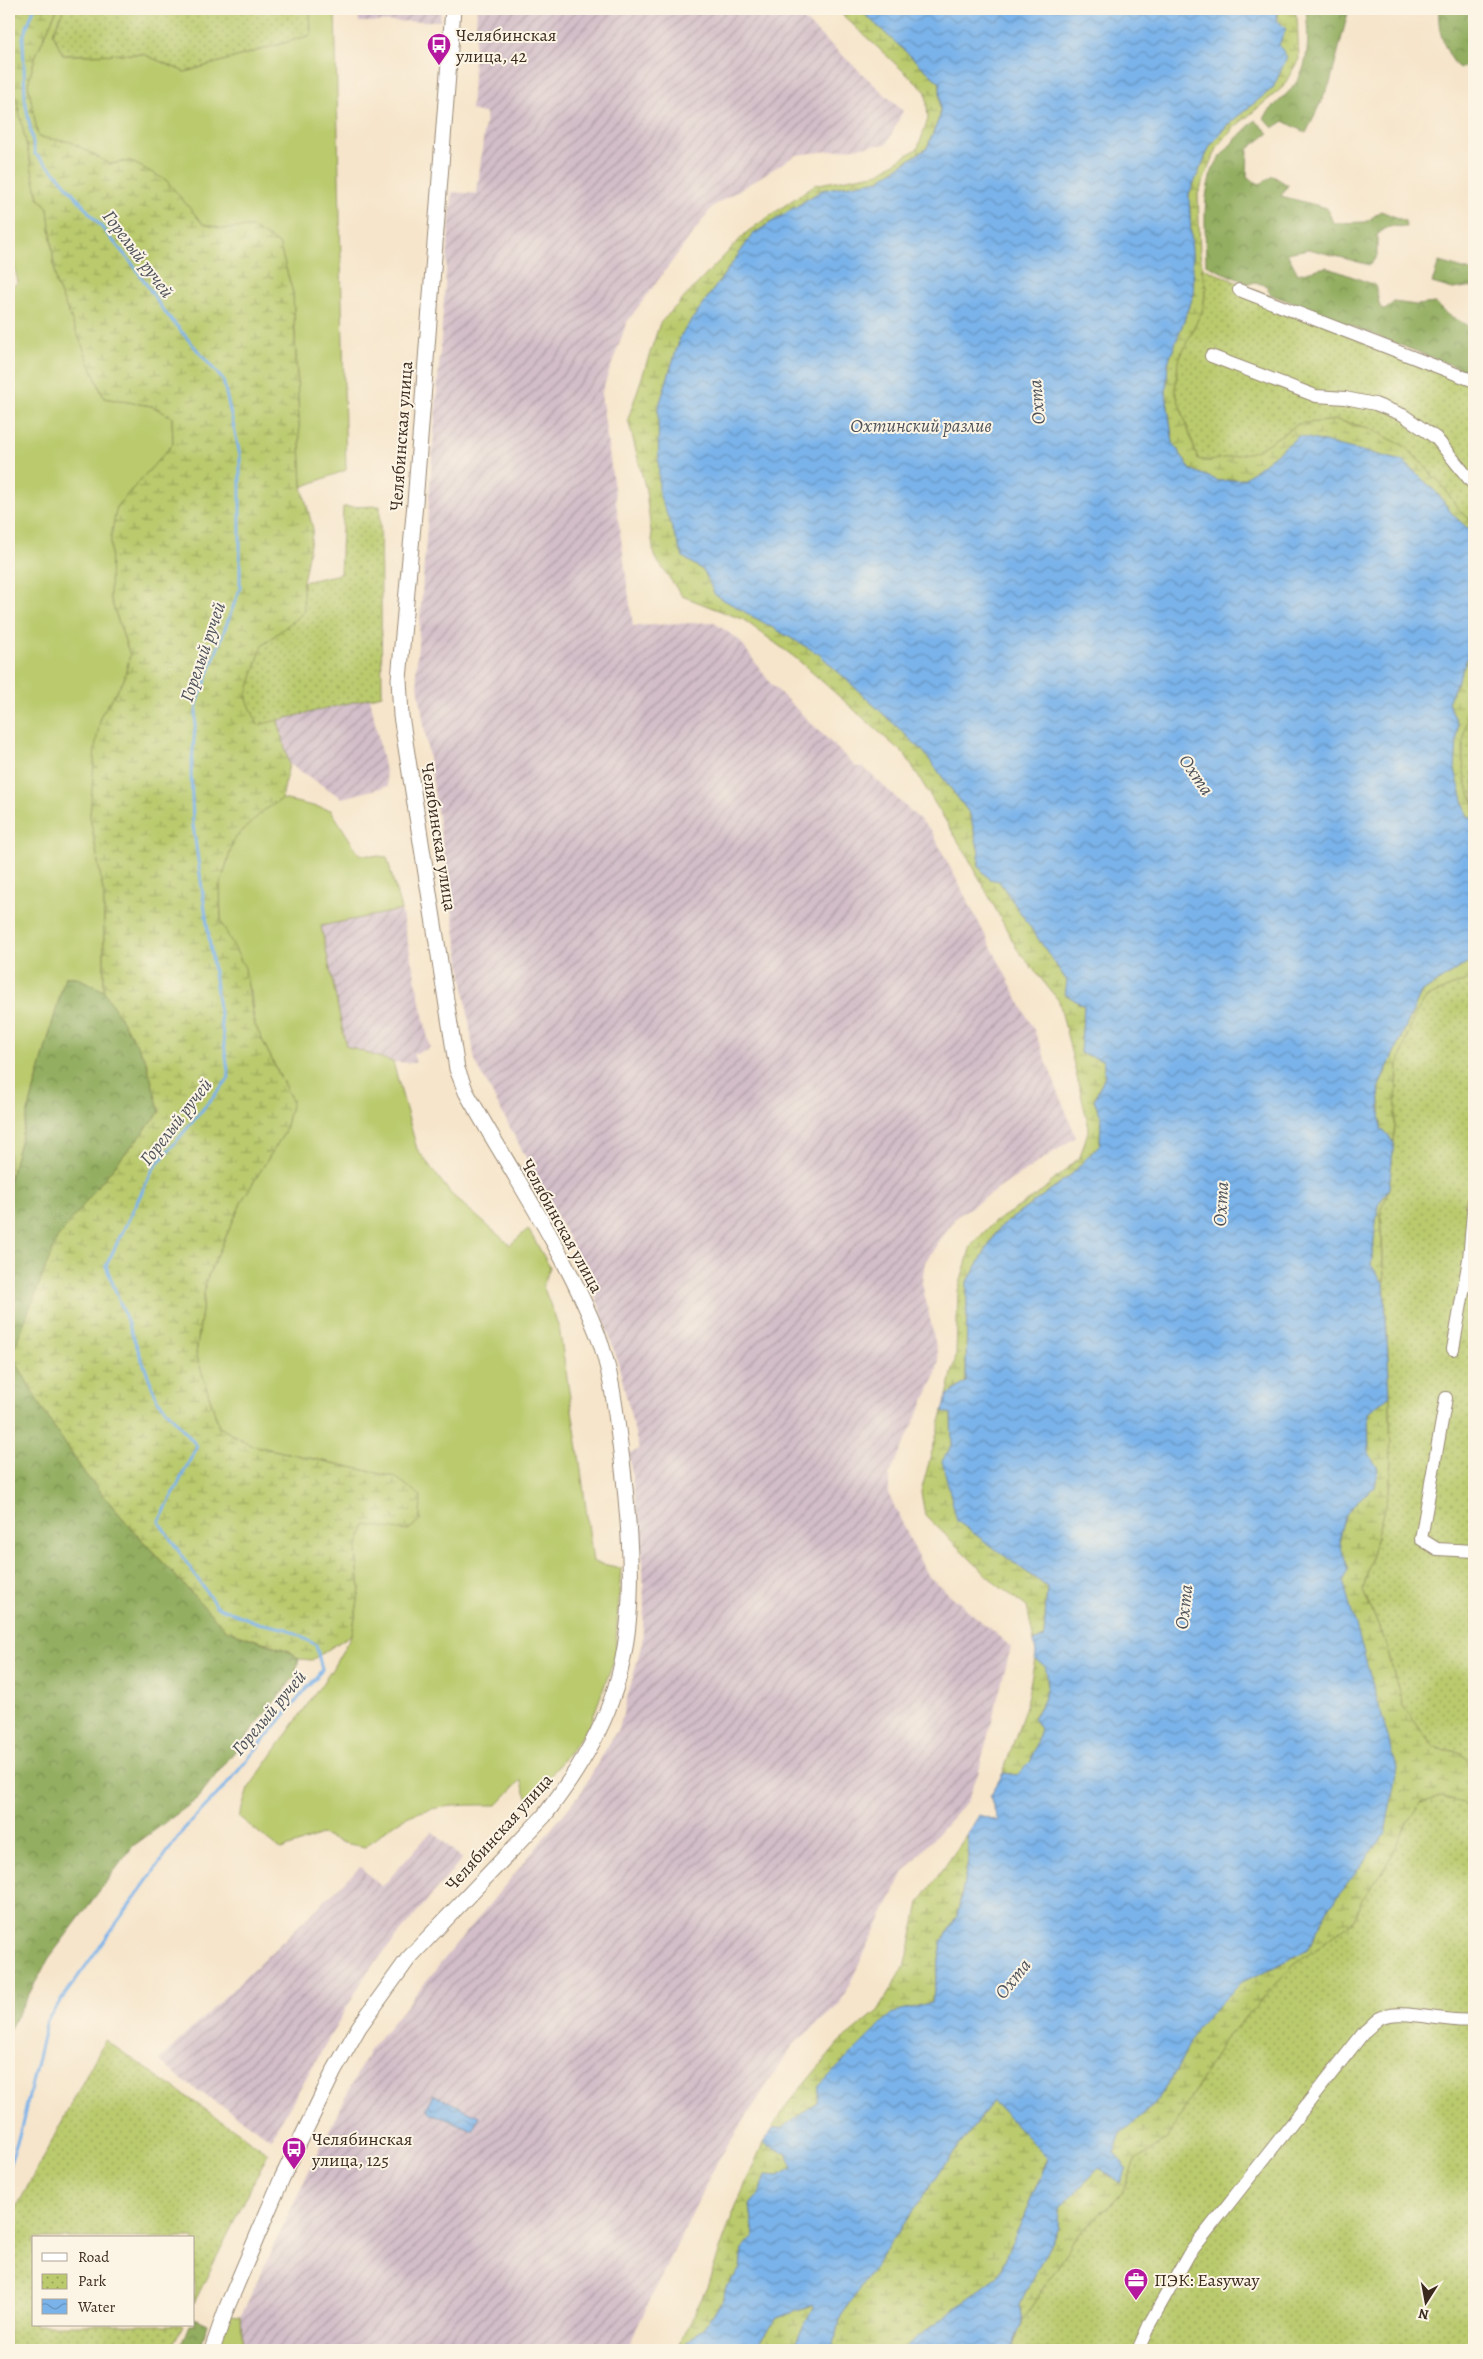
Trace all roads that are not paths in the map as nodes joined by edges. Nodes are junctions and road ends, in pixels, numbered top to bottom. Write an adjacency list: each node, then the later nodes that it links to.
1 (453, 9): 12 (street, Челябинская улица)
2 (1239, 290): 4 (street)
3 (1210, 356): 5 (street)
4 (1474, 381)
5 (1474, 485)
6 (1474, 1201): 7 (street)
7 (1472, 1259): 8 (street)
8 (1453, 1349)
9 (1446, 1398): 10 (street)
10 (1474, 1551)
11 (1474, 2020): 13 (street)
12 (212, 2350)
13 (1138, 2350)

